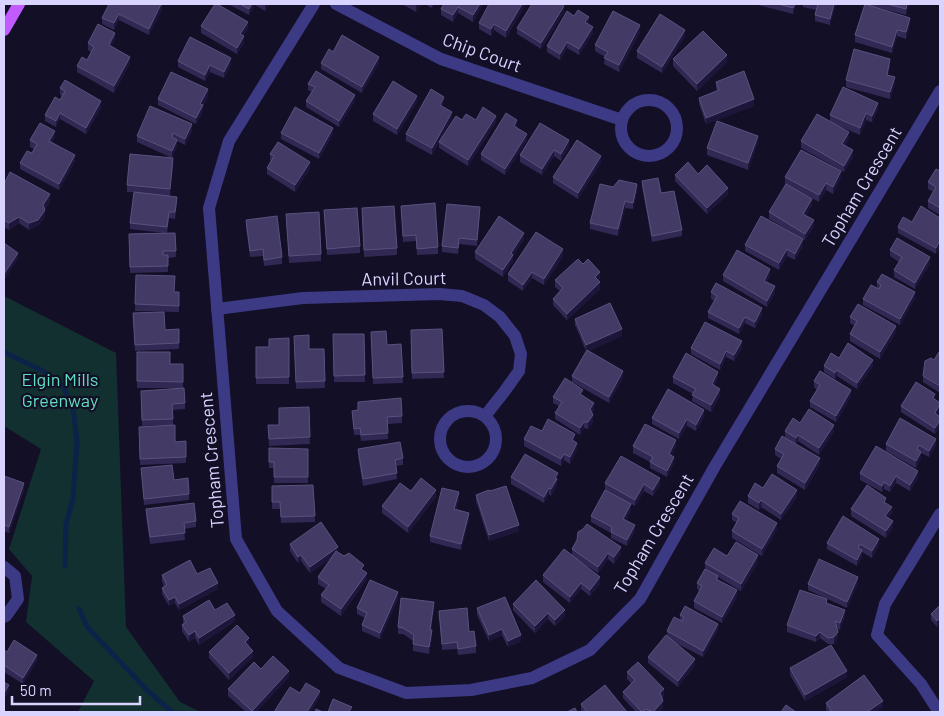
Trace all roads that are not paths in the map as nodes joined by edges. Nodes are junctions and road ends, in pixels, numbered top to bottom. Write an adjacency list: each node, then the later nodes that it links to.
1 (19, 4): 4 (main road)
2 (314, 4): 7 (street, Topham Crescent)
3 (336, 4): 6 (street, Chip Court)
4 (4, 30)
5 (940, 91): 7 (street, Topham Crescent)
6 (622, 120): 6 (street)
7 (217, 309): 8 (street, Anvil Court)
8 (485, 416): 8 (street)
9 (940, 514): 12 (street)
10 (4, 568): 11 (street)
11 (4, 617)
12 (939, 712)

